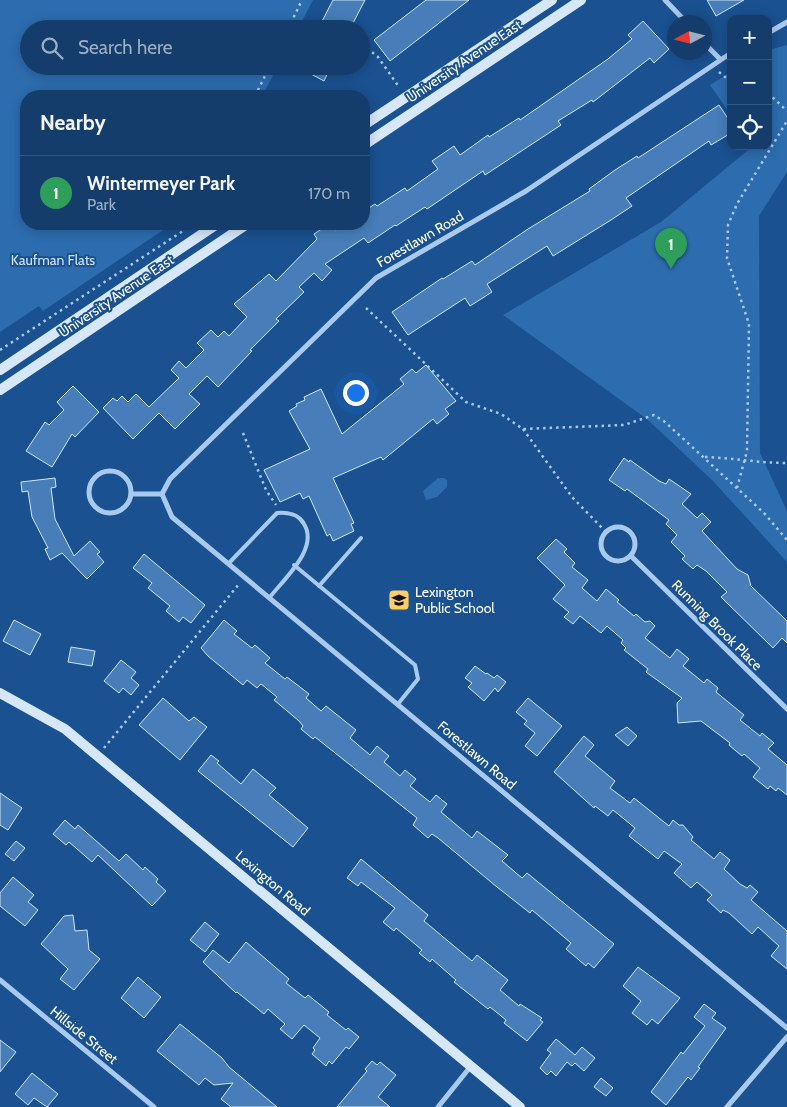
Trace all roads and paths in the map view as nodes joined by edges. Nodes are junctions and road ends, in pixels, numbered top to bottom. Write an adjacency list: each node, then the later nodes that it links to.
1 (302, 0): 6 (path)
2 (552, 0): 20 (main road, University Avenue East)
3 (581, 0): 22 (main road, University Avenue East)
4 (664, 0): 5 (street)
5 (679, 15)
6 (292, 20)
7 (787, 22): 8 (street)
8 (772, 31)
9 (370, 50): 16 (path)
10 (712, 51): 12 (street)
11 (727, 55): 12 (street, Forestlawn Road)
12 (720, 59): 37 (street, Forestlawn Road)
13 (719, 72): 15 (path)
14 (266, 75): 17 (path)
15 (727, 79)
16 (399, 87)
17 (258, 90)
18 (772, 97): 19 (path)
19 (787, 111)
20 (370, 121)
21 (787, 121): 33 (path)
22 (370, 141)
23 (183, 230): 27 (path)
24 (208, 230): 28 (main road, University Avenue East)
25 (238, 230): 29 (main road, University Avenue East)
26 (366, 308): 30 (path)
27 (0, 350)
28 (0, 370)
29 (0, 390)
30 (523, 429): 32 (path); 39 (path)
31 (243, 433): 38 (path)
32 (703, 457): 33 (path); 35 (path)
33 (744, 461): 34 (path); 35 (path)
34 (787, 463)
35 (737, 488): 41 (path)
36 (131, 494): 36 (street); 37 (street)
37 (162, 494): 43 (street, Forestlawn Road)
38 (277, 507)
39 (606, 532): 42 (street); 42 (street)
40 (361, 538): 46 (lane)
41 (787, 540)
42 (631, 556): 50 (street, Running Brook Place)
43 (229, 563): 44 (lane); 47 (street, Forestlawn Road)
44 (294, 565): 46 (lane); 47 (lane)
45 (240, 583): 51 (path)
46 (319, 586): 49 (lane)
47 (270, 597): 49 (street, Forestlawn Road)
48 (0, 693): 55 (main road, Lexington Road)
49 (398, 704): 53 (street, Forestlawn Road)
50 (787, 709)
51 (103, 749)
52 (0, 980): 56 (street, Hillside Street)
53 (787, 1028)
54 (787, 1037): 59 (street)
55 (472, 1066): 57 (street); 58 (main road, Lexington Road)
56 (154, 1107)
57 (438, 1107)
58 (520, 1107)
59 (727, 1107)

